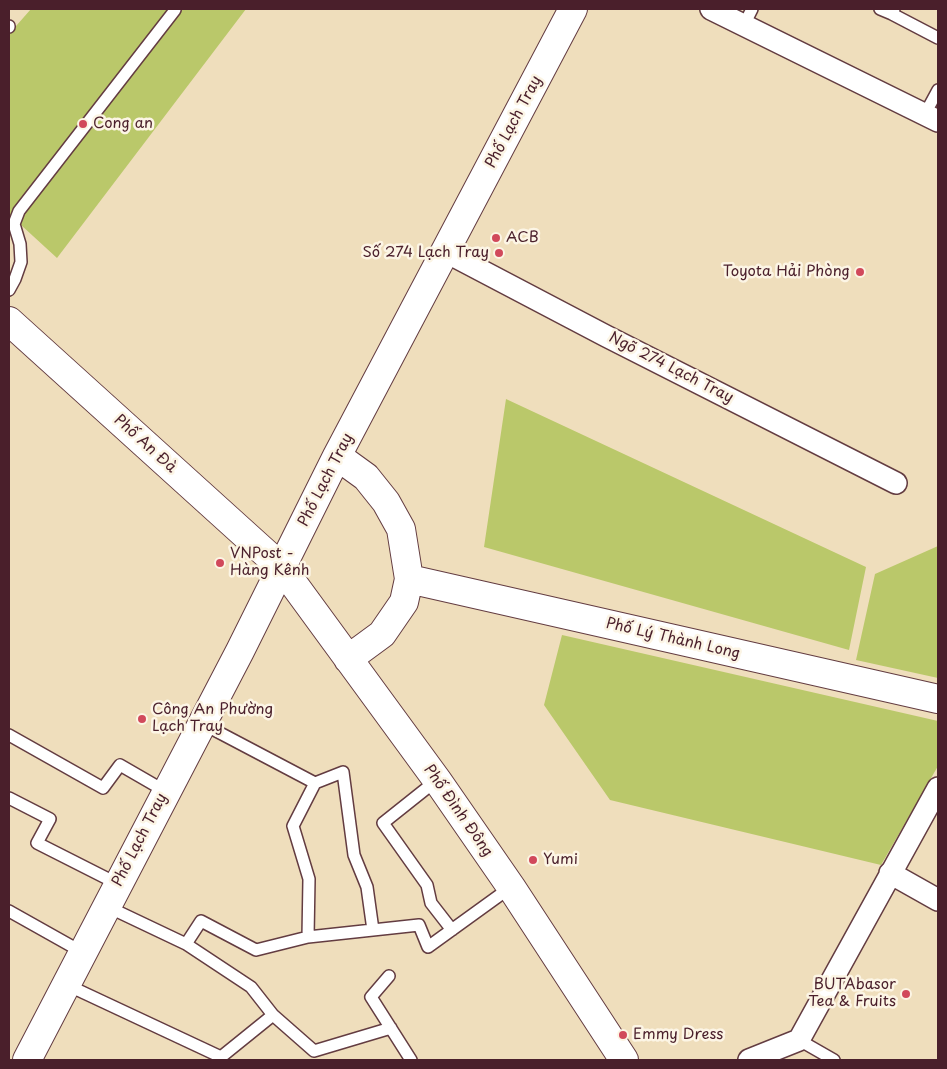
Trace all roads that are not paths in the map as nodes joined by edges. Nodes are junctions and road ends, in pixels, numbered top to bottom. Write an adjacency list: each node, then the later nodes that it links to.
1 (573, 9): 10 (street, Phố Lạch Tray)
2 (711, 9): 6 (street)
3 (880, 9): 5 (lane)
4 (175, 10): 11 (lane)
5 (893, 12): 7 (lane)
6 (748, 17): 9 (street)
7 (938, 38)
8 (938, 90): 9 (lane)
9 (931, 118)
10 (446, 252): 13 (street, Phố Lạch Tray); 14 (street, Ngõ 274 Lạch Tray)
11 (9, 290)
12 (9, 320): 15 (street, Phố An Đà)
13 (337, 456): 15 (street, Phố Lạch Tray); 16 (street)
14 (896, 483)
15 (282, 568): 17 (street, Phố Đình Đông); 19 (street, Phố Lạch Tray)
16 (409, 579): 17 (street); 18 (street, Phố Lý Thành Long)
17 (348, 659): 21 (street, Phố Đình Đông)
18 (938, 699)
19 (201, 724): 22 (lane); 24 (street, Phố Lạch Tray)
20 (9, 735): 24 (lane)
21 (437, 780): 27 (street, Phố Đình Đông); 32 (lane)
22 (315, 783): 31 (lane); 33 (lane)
23 (938, 788): 26 (street)
24 (165, 791): 28 (street, Phố Lạch Tray)
25 (9, 798): 28 (lane)
26 (890, 873): 29 (street); 40 (street)
27 (511, 887): 32 (lane); 43 (street, Phố Đình Đông)
28 (112, 895): 34 (lane); 35 (street, Phố Lạch Tray)
29 (938, 900)
30 (9, 912): 35 (lane)
31 (373, 930): 32 (lane); 33 (lane)
32 (452, 930)
33 (308, 937): 34 (lane)
34 (186, 944): 38 (lane)
35 (82, 952): 37 (street, Phố Lạch Tray)
36 (389, 976): 39 (lane)
37 (65, 984): 38 (lane); 41 (street, Phố Lạch Tray)
38 (273, 1015): 39 (lane)
39 (391, 1028): 42 (lane)
40 (798, 1040): 44 (street); 45 (lane)
41 (27, 1060)
42 (410, 1060)
43 (624, 1060)
44 (749, 1060)
45 (834, 1060)

